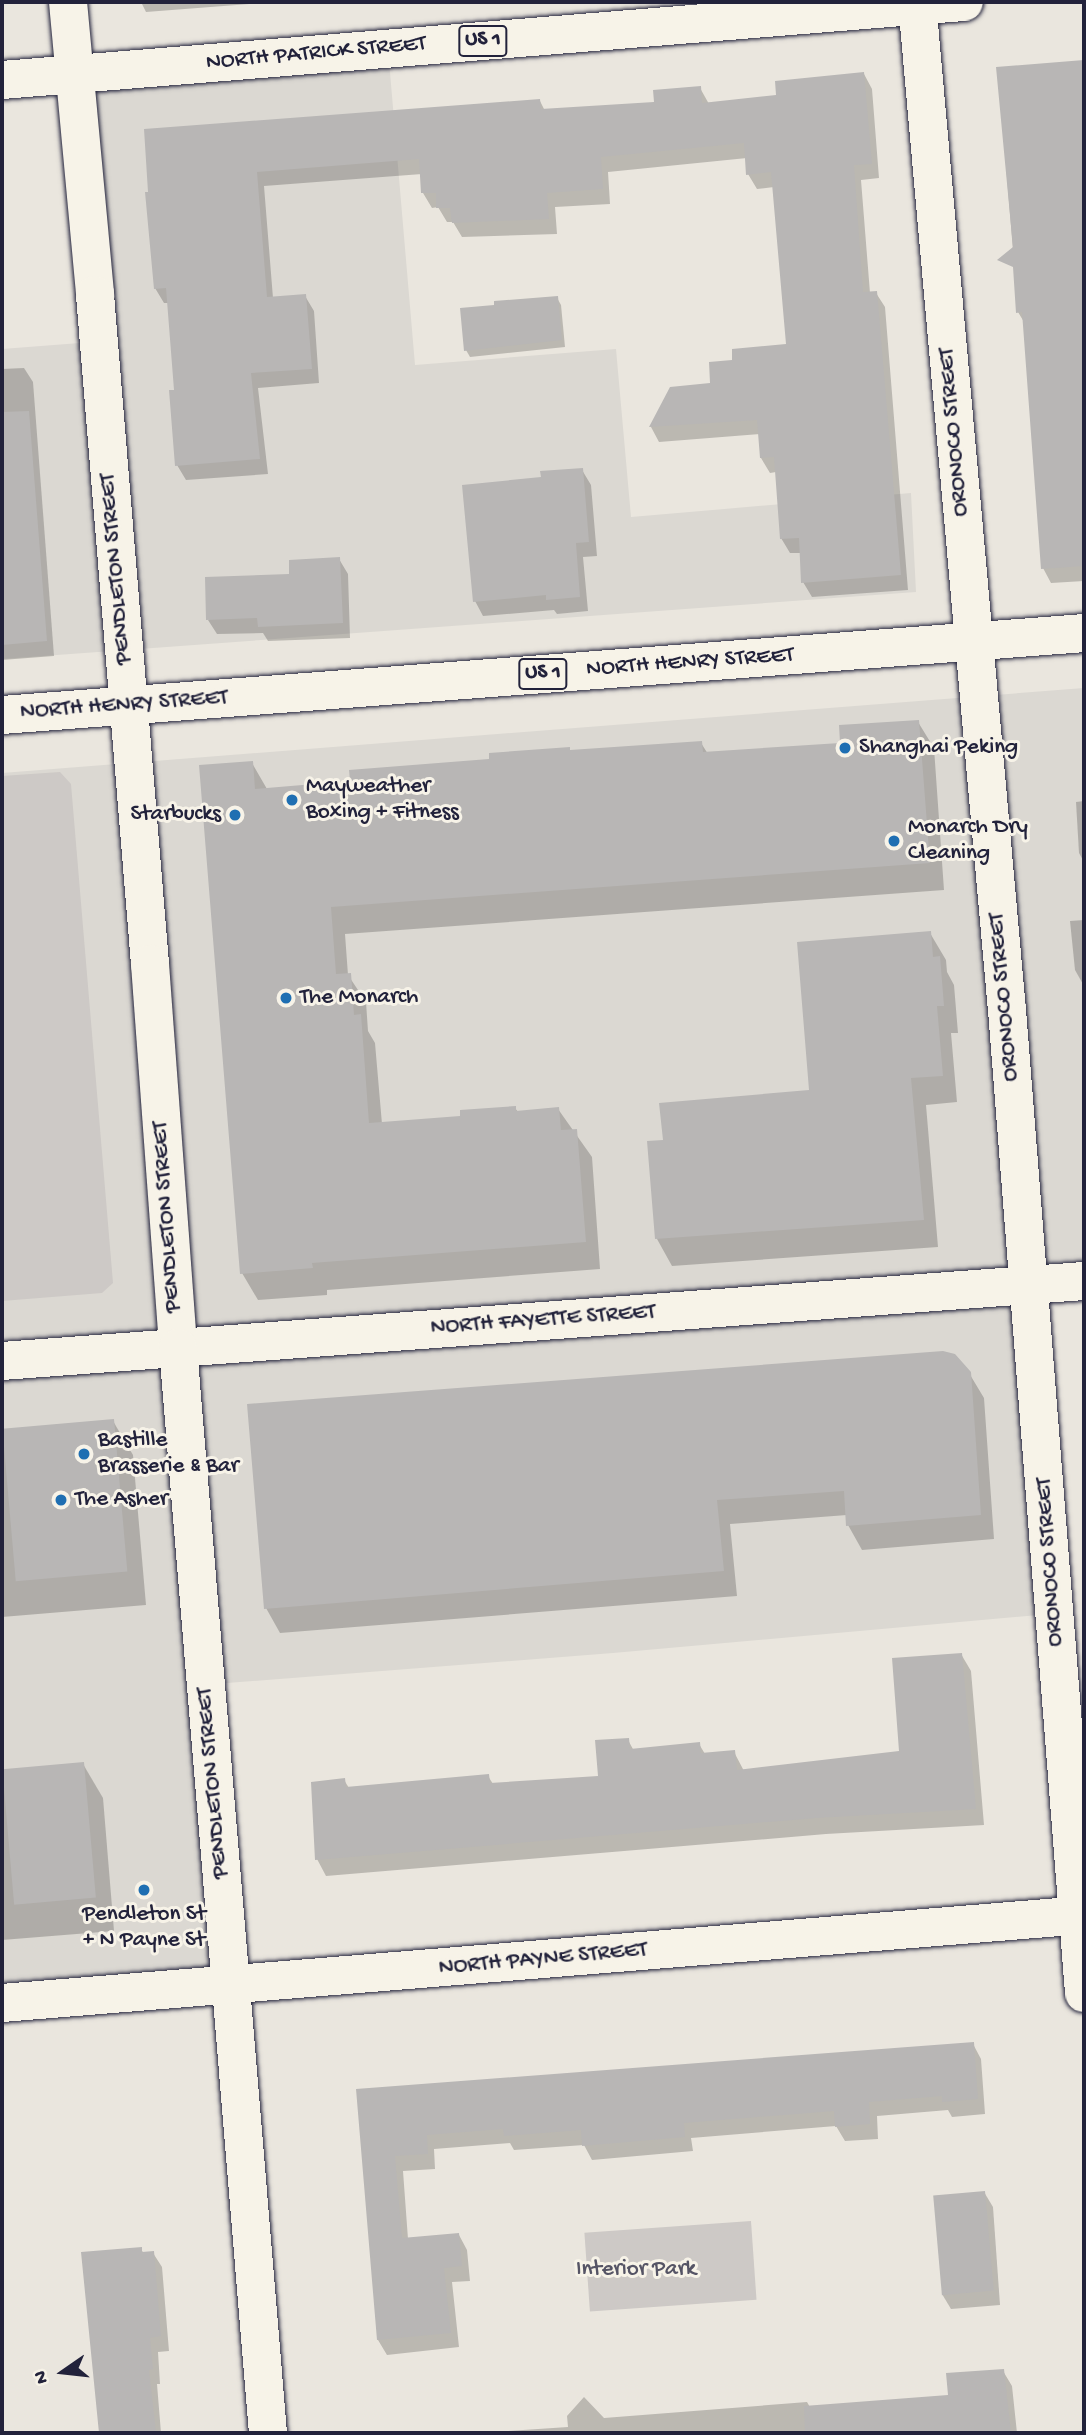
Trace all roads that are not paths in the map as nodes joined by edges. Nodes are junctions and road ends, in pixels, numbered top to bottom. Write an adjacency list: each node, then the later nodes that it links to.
1 (68, 2): 4 (main road, PENDLETON STREET)
2 (964, 2): 3 (main road, NORTH PATRICK STREET / US 1)
3 (917, 4): 4 (main road, NORTH PATRICK STREET / US 1); 7 (main road, ORONOCO STREET)
4 (74, 73): 5 (main road, NORTH PATRICK STREET / US 1); 8 (main road, PENDLETON STREET)
5 (2, 79)
6 (1084, 633): 7 (main road, NORTH HENRY STREET / US 1)
7 (973, 641): 8 (main road, NORTH HENRY STREET / US 1); 11 (main road, ORONOCO STREET)
8 (128, 705): 9 (main road, NORTH HENRY STREET / US 1); 12 (main road, PENDLETON STREET)
9 (2, 715)
10 (1084, 1281): 11 (main road, NORTH FAYETTE STREET)
11 (1029, 1285): 12 (main road, NORTH FAYETTE STREET); 14 (main road, ORONOCO STREET)
12 (177, 1348): 13 (main road, NORTH FAYETTE STREET); 15 (main road, PENDLETON STREET)
13 (2, 1361)
14 (1081, 1916): 15 (main road, NORTH PAYNE STREET); 16 (main road, ORONOCO STREET)
15 (231, 1985): 17 (main road, NORTH PAYNE STREET); 18 (main road, PENDLETON STREET)
16 (1084, 1993)
17 (2, 2003)
18 (268, 2433)

